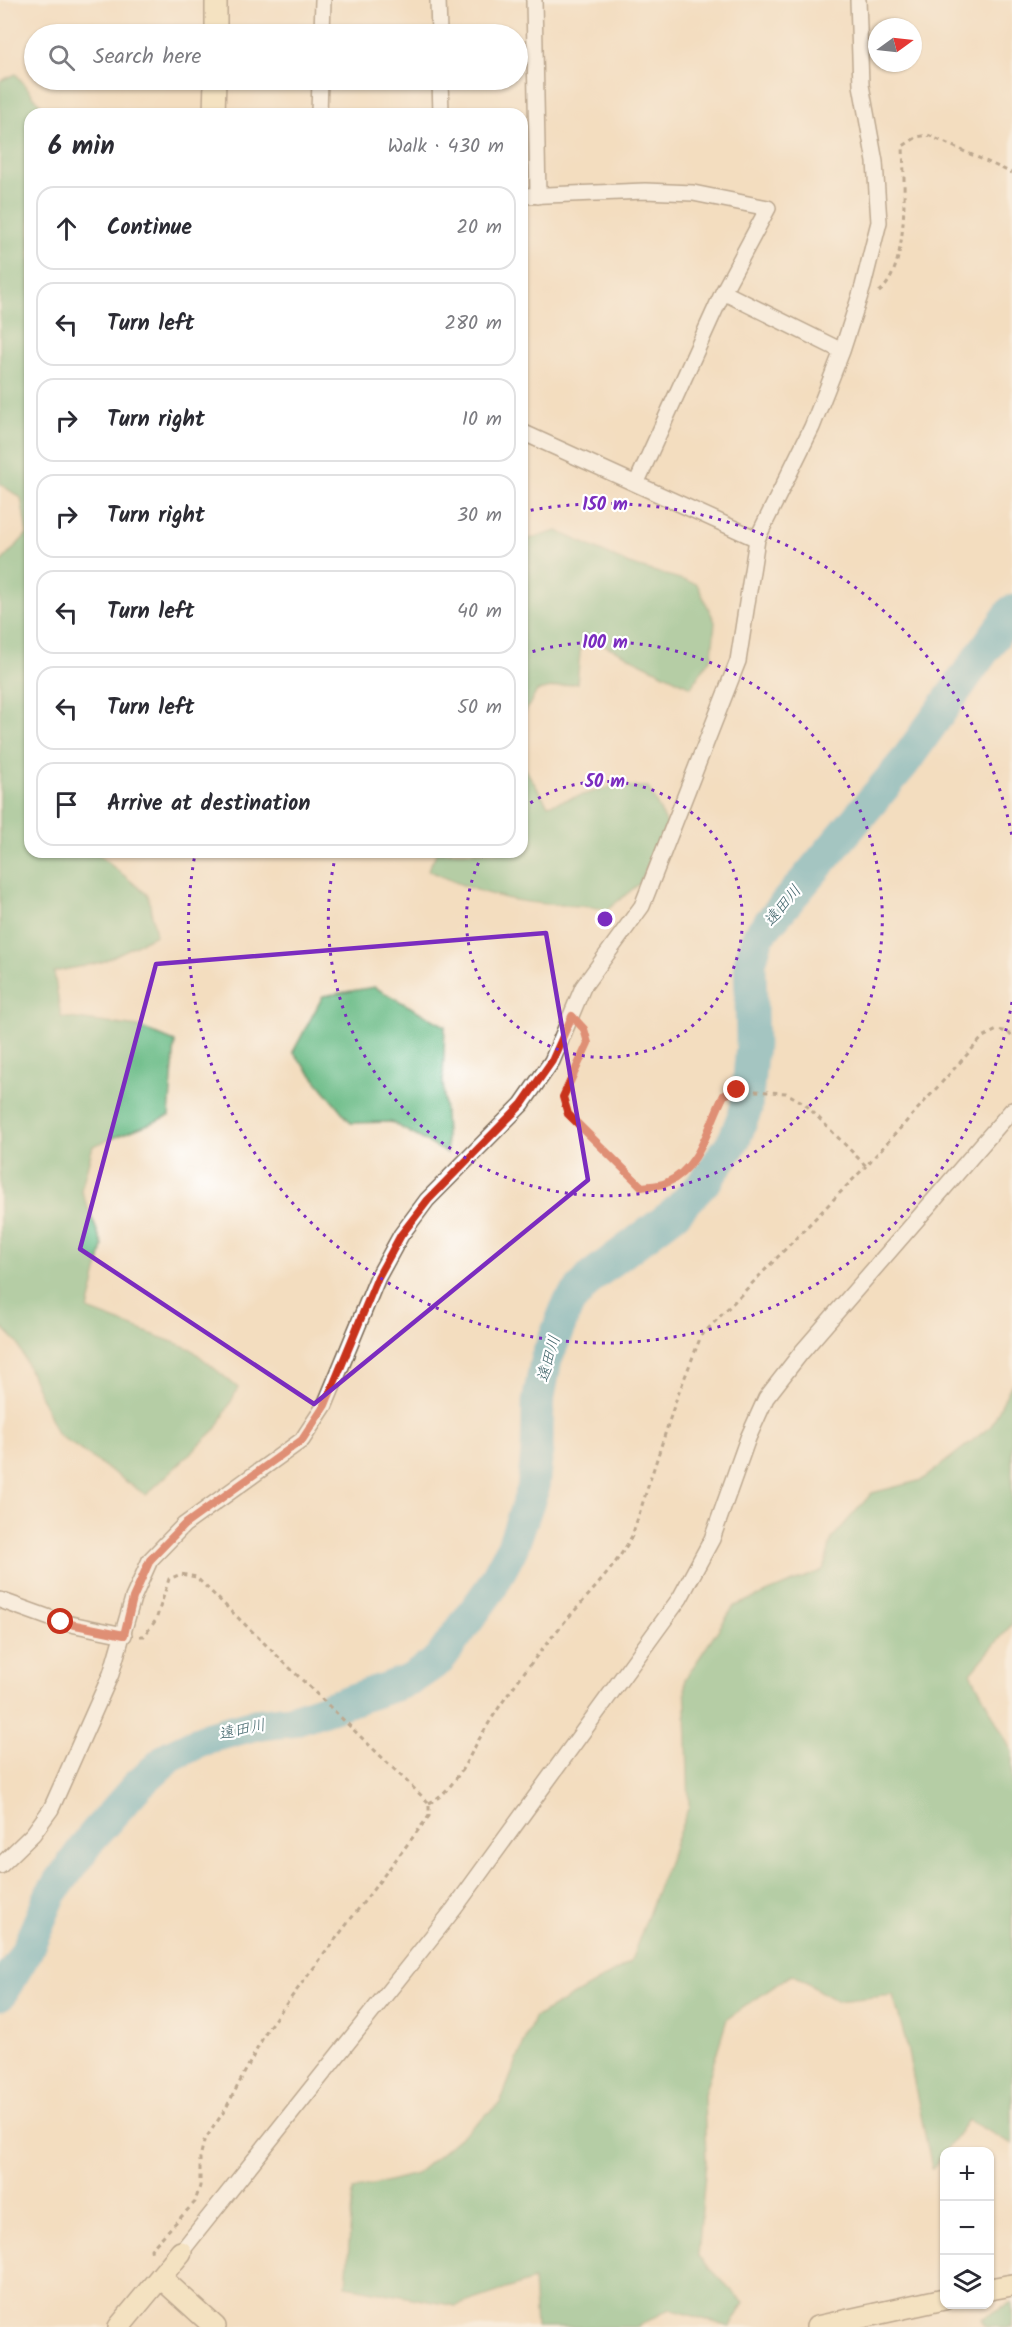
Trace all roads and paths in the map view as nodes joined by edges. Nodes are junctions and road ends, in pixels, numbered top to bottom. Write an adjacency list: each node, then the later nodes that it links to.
1 (216, 0): 6 (street)
2 (323, 0): 7 (street)
3 (438, 0): 8 (street)
4 (534, 0): 17 (street)
5 (858, 0): 18 (street)
6 (216, 24)
7 (322, 24)
8 (439, 24)
9 (215, 90): 12 (street)
10 (320, 90): 13 (street)
11 (440, 90): 14 (street)
12 (214, 108)
13 (319, 108)
14 (441, 108)
15 (1012, 173): 18 (path)
16 (528, 196): 17 (street)
17 (538, 196): 19 (street)
18 (863, 286): 20 (street)
19 (723, 292): 20 (street); 22 (street)
20 (842, 351): 23 (street)
21 (528, 435): 22 (street)
22 (636, 484): 23 (street)
23 (757, 539): 24 (street)
24 (572, 1016): 27 (path); 29 (street)
25 (1012, 1037): 27 (path)
26 (1012, 1110): 32 (street)
27 (866, 1167): 30 (path)
28 (0, 1600): 29 (street)
29 (124, 1635): 30 (path); 31 (street)
30 (429, 1803): 33 (path)
31 (0, 1866)
32 (181, 2252): 33 (street)
33 (160, 2277): 37 (street); 38 (street)
34 (1012, 2285): 35 (street)
35 (994, 2288)
36 (940, 2300): 39 (street)
37 (119, 2327)
38 (216, 2327)
39 (818, 2327)

